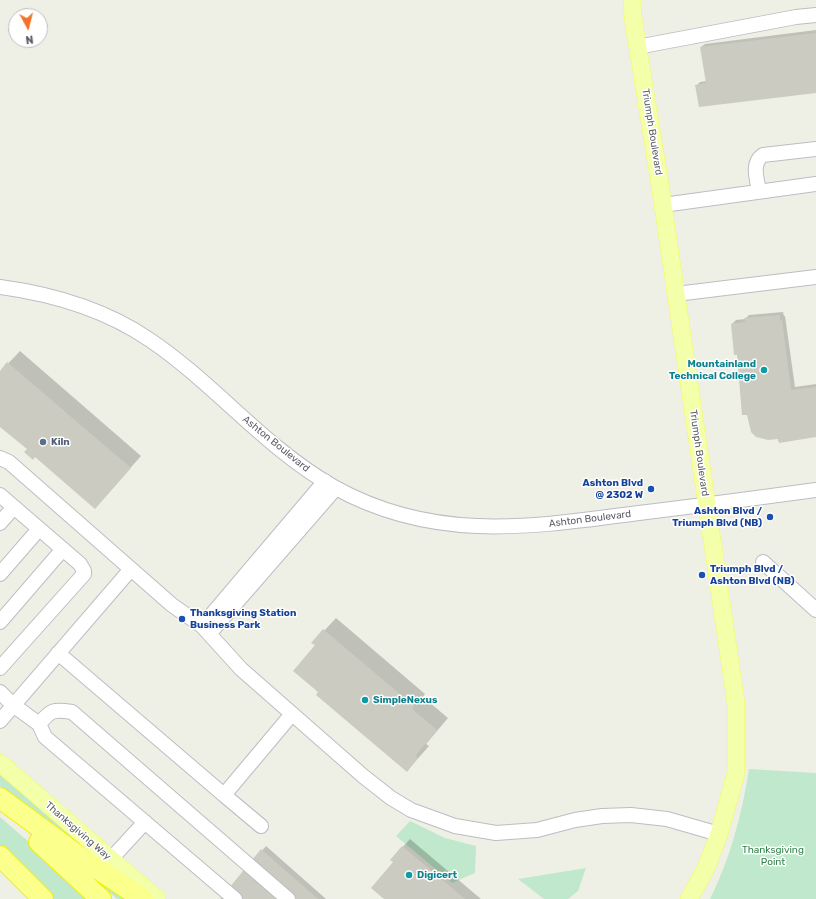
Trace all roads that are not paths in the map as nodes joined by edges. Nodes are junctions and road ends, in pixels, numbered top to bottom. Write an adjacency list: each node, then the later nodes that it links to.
1 (632, 0): 3 (main road, Triumph Boulevard)
2 (816, 15): 3 (street)
3 (637, 47): 7 (main road, Triumph Boulevard)
4 (816, 150): 6 (street)
5 (816, 184): 6 (street)
6 (759, 191): 7 (street)
7 (663, 205): 10 (main road, Triumph Boulevard)
8 (816, 277): 10 (street)
9 (0, 287): 12 (street, Ashton Boulevard)
10 (676, 294): 15 (main road, Triumph Boulevard)
11 (0, 458): 21 (street)
12 (330, 485): 15 (street, Ashton Boulevard); 25 (street)
13 (816, 490): 15 (street, Ashton Boulevard)
14 (0, 495): 16 (street)
15 (707, 505): 39 (main road, Triumph Boulevard)
16 (14, 507): 17 (street); 18 (street)
17 (0, 523)
18 (39, 529): 19 (street); 22 (street)
19 (63, 549): 24 (street); 27 (street)
20 (763, 562): 23 (street)
21 (131, 569): 25 (street); 26 (street)
22 (0, 574)
23 (816, 610)
24 (0, 622)
25 (206, 630): 30 (street)
26 (58, 653): 29 (street); 34 (street)
27 (0, 668)
28 (0, 692): 29 (street)
29 (13, 705): 31 (street); 32 (street)
30 (292, 714): 34 (street); 39 (street)
31 (0, 721)
32 (39, 724): 37 (street); 47 (street)
33 (0, 762): 41 (main road, Thanksgiving Way)
34 (224, 795): 38 (street)
35 (0, 798): 44 (highway)
36 (0, 806): 43 (highway)
37 (145, 822): 41 (street); 46 (street)
38 (261, 826)
39 (719, 834): 48 (main road, Triumph Boulevard)
40 (0, 856): 42 (highway)
41 (111, 859): 45 (main road, Thanksgiving Way)
42 (43, 899)
43 (101, 899)
44 (143, 899)
45 (156, 899)
46 (235, 899)
47 (288, 899)
48 (688, 899)

